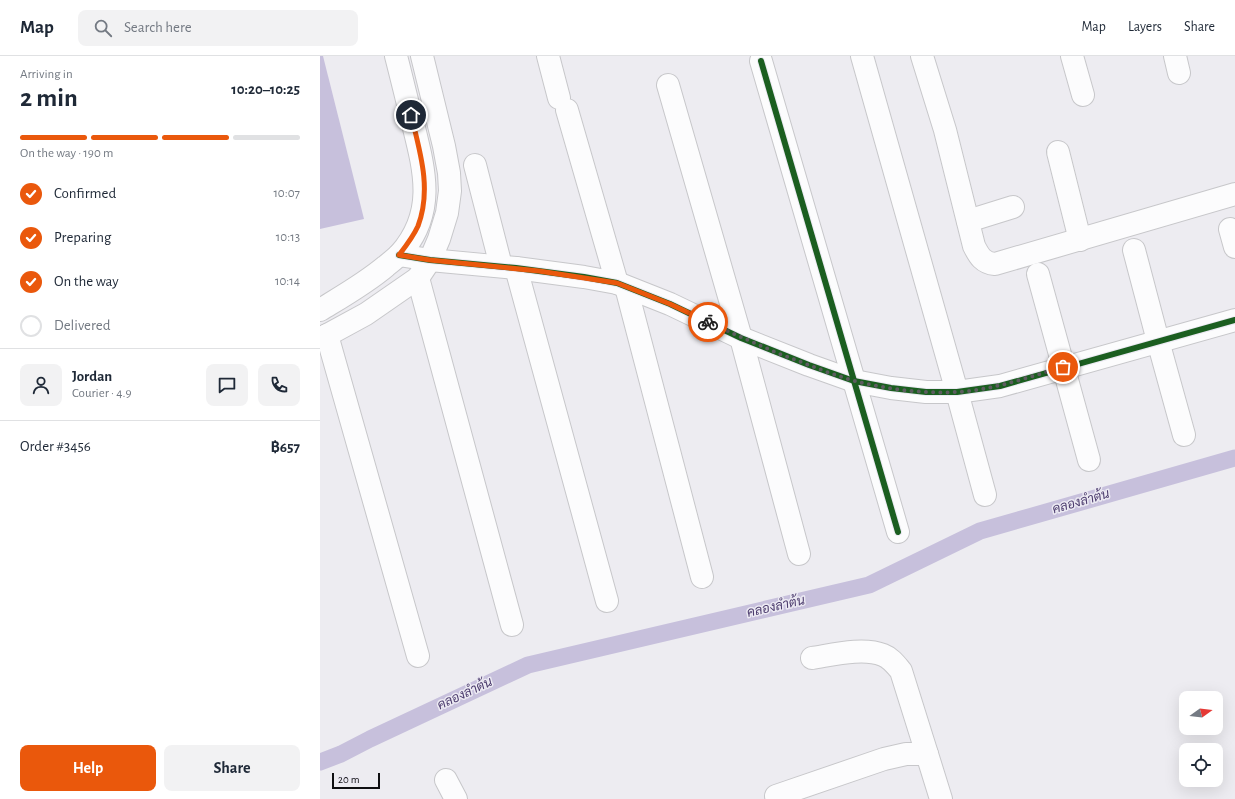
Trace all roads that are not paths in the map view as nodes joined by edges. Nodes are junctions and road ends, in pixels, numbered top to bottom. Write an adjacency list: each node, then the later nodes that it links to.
1 (396, 56): 17 (street)
2 (422, 56): 18 (street)
3 (548, 56): 22 (street)
4 (862, 56): 30 (street)
5 (922, 56): 14 (street)
6 (1072, 56): 9 (street)
7 (761, 61): 29 (street)
8 (668, 85): 26 (street)
9 (1083, 95)
10 (1058, 152): 15 (street)
11 (475, 165): 19 (street)
12 (1235, 194): 15 (street)
13 (1013, 207): 14 (street)
14 (968, 221): 15 (street)
15 (1080, 240)
16 (1134, 250): 27 (street)
17 (399, 255): 18 (street); 23 (street)
18 (430, 260): 19 (street); 21 (street)
19 (508, 267): 22 (street); 37 (street)
20 (1038, 274): 28 (street)
21 (418, 278): 25 (street); 38 (street)
22 (622, 285): 26 (street); 36 (street)
23 (320, 310)
24 (1235, 320): 27 (street)
25 (324, 337): 39 (street)
26 (741, 338): 29 (street); 35 (street)
27 (1158, 341): 28 (street); 31 (street)
28 (1063, 367): 30 (street); 32 (street)
29 (854, 381): 30 (street); 34 (street)
30 (958, 392): 33 (street)
31 (1184, 435)
32 (1089, 460)
33 (985, 495)
34 (898, 532)
35 (798, 554)
36 (702, 577)
37 (607, 601)
38 (512, 625)
39 (418, 656)
40 (812, 658): 41 (street)
41 (927, 754): 43 (street); 45 (street)
42 (446, 780): 44 (street)
43 (776, 796)
44 (456, 799)
45 (941, 799)

